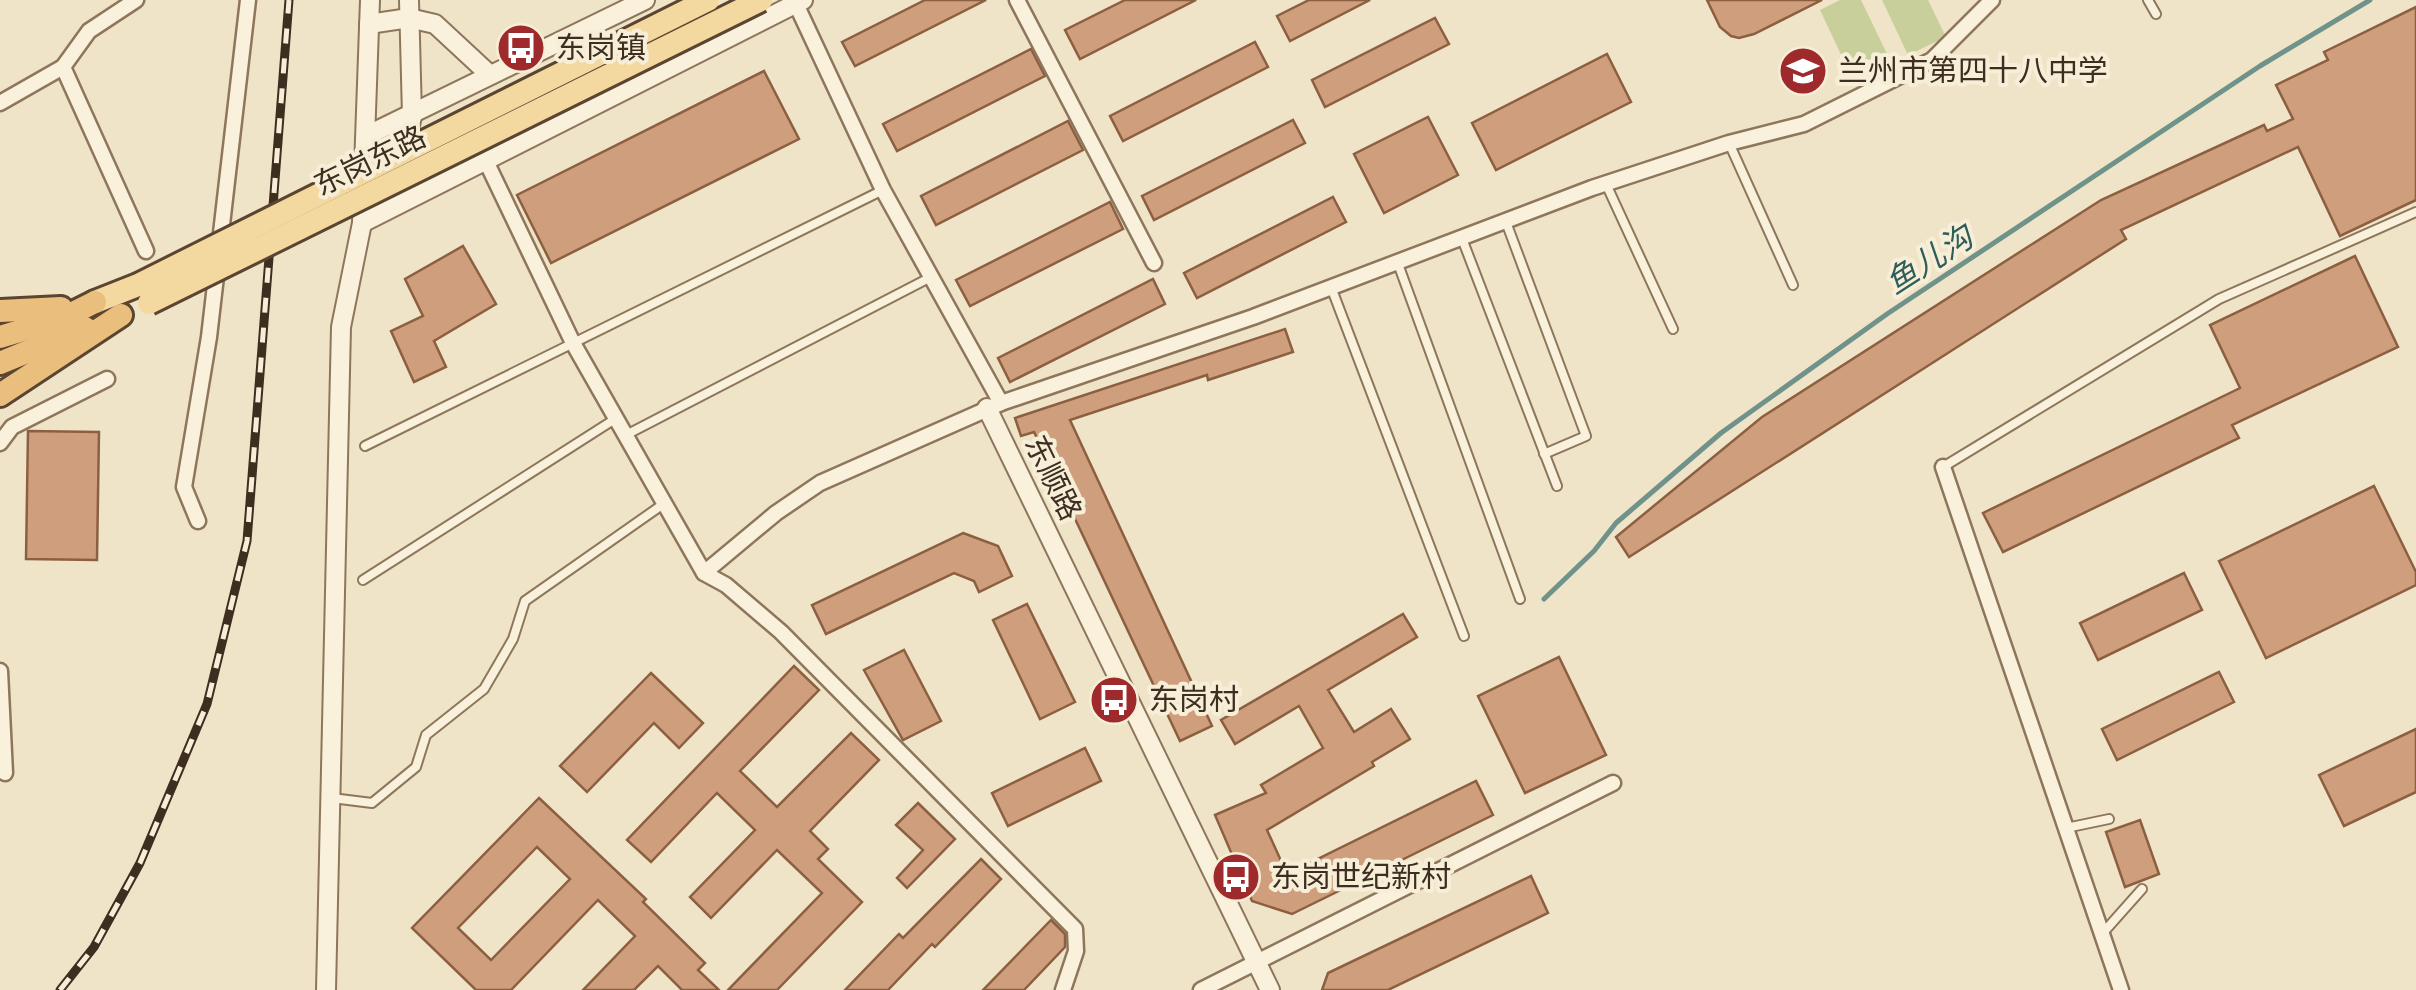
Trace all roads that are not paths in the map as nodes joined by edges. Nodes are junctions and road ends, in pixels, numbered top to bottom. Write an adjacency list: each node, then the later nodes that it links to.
1 (136, 0): 14 (street)
2 (248, 0): 55 (street)
3 (370, 0): 13 (street)
4 (644, 0): 15 (street)
5 (708, 0): 34 (main road, 东岗东路, bridge)
6 (761, 0): 34 (main road, 东岗东路, bridge)
7 (1018, 0): 30 (street)
8 (1992, 0): 19 (street)
9 (2148, 0): 12 (lane)
10 (800, 2): 20 (street); 22 (street, 东顺路)
11 (409, 9): 13 (street); 15 (street); 17 (street)
12 (2156, 14)
13 (369, 24): 18 (street)
14 (63, 67): 16 (street); 28 (street)
15 (490, 75): 17 (street)
16 (0, 103)
17 (412, 116): 18 (street); 23 (street)
18 (366, 136): 25 (street)
19 (1729, 144): 21 (street); 32 (lane)
20 (485, 160): 23 (street); 41 (street)
21 (1606, 184): 26 (street); 38 (lane)
22 (883, 190): 31 (street, 东顺路); 41 (lane)
23 (392, 206): 25 (street)
24 (2416, 212): 52 (lane)
25 (362, 222): 63 (street)
26 (1506, 222): 27 (street); 51 (lane)
27 (1461, 236): 29 (street); 51 (lane)
28 (146, 251)
29 (1397, 261): 33 (street); 58 (lane)
30 (1154, 263)
31 (931, 277): 46 (street, 东顺路); 48 (lane)
32 (1794, 285)
33 (1332, 287): 46 (street); 59 (lane)
34 (143, 294): 35 (main road, 东岗东路); 37 (main road, 东岗东路)
35 (95, 302): 36 (highway); 39 (highway, 东岗东路)
36 (2, 311)
37 (121, 315): 40 (highway, 东岗东路); 45 (highway)
38 (1673, 329)
39 (0, 337)
40 (50, 342): 42 (highway, 东岗东路); 43 (highway)
41 (573, 343): 47 (street); 50 (lane)
42 (0, 363)
43 (0, 371)
44 (106, 379): 49 (street)
45 (0, 395)
46 (994, 406): 56 (street); 68 (street, 东顺路)
47 (615, 419): 48 (street); 57 (lane)
48 (624, 436): 54 (street)
49 (0, 442)
50 (365, 446)
51 (1544, 454): 53 (lane)
52 (1943, 467): 65 (street)
53 (1557, 486)
54 (662, 505): 56 (street); 63 (lane)
55 (198, 522)
56 (704, 574): 70 (street)
57 (363, 580)
58 (1520, 599)
59 (1464, 636)
60 (0, 671): 61 (street)
61 (5, 773)
62 (1614, 783): 68 (street)
63 (332, 798): 69 (street)
64 (2110, 818): 65 (lane)
65 (2066, 828): 67 (street)
66 (2142, 889): 67 (lane)
67 (2102, 934): 73 (street)
68 (1256, 962): 71 (street); 72 (street, 东顺路)
69 (326, 990)
70 (1063, 990)
71 (1200, 990)
72 (1270, 990)
73 (2122, 990)

